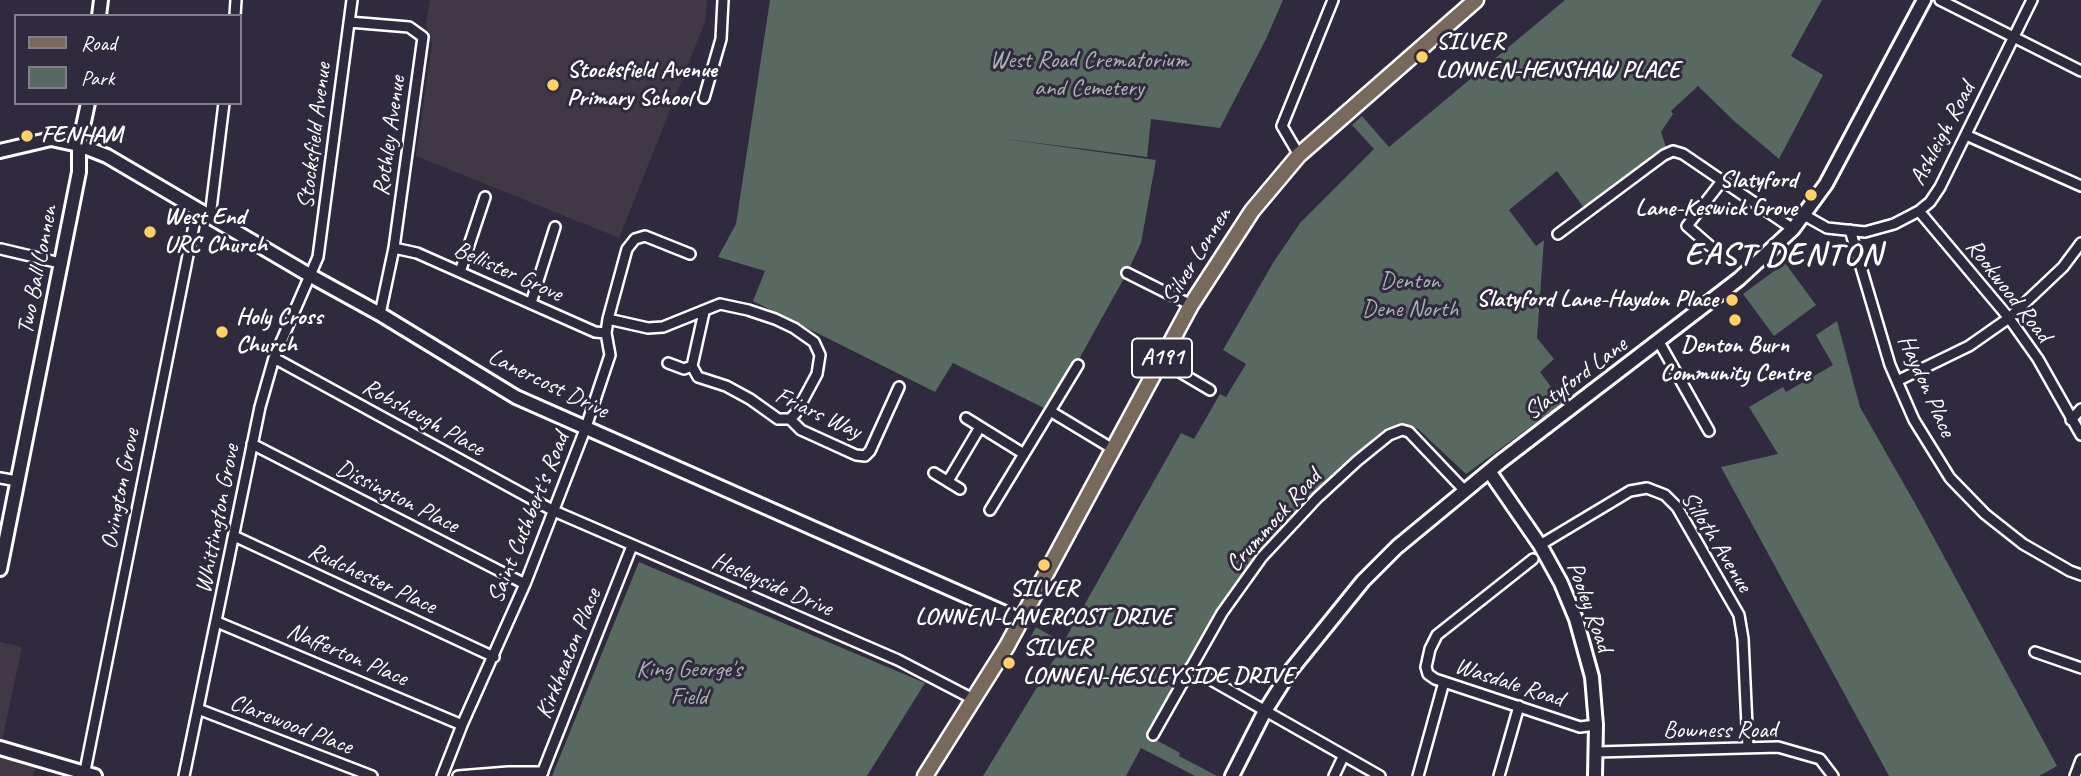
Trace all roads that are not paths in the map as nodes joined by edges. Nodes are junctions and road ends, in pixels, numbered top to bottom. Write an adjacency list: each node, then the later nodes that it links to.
1 (352, 0): 9 (street, Stocksfield Avenue)
2 (723, 0): 12 (street)
3 (1333, 0): 18 (street)
4 (1475, 0): 8 (main road, Silver Lonnen / A191)
5 (1924, 0): 24 (street, Slatyford Lane)
6 (1940, 0): 10 (street)
7 (2032, 0): 10 (street, Ashleigh Road)
8 (1460, 5): 18 (main road, Silver Lonnen / A191)
9 (349, 22): 32 (street, Rothley Avenue); 38 (street, Stocksfield Avenue)
10 (2014, 37): 11 (street); 15 (street, Ashleigh Road)
11 (2081, 71)
12 (704, 98)
13 (88, 105): 16 (street, Two Ball Lonnen)
14 (224, 105): 25 (street)
15 (1966, 135): 20 (street); 23 (street, Ashleigh Road)
16 (79, 145): 17 (street, Lanercost Drive); 22 (street, Lanercost Drive); 35 (street, Two Ball Lonnen)
17 (0, 151)
18 (1299, 155): 40 (main road, Silver Lonnen / A191)
19 (1722, 180): 27 (street); 29 (street); 31 (street)
20 (2081, 186)
21 (485, 197): 36 (street)
22 (197, 210): 25 (street, Lanercost Drive); 103 (street, Ovington Grove)
23 (1919, 211): 28 (street, Ashleigh Road); 43 (street, Rookwood Road)
24 (1804, 215): 27 (street, Slatyford Lane); 28 (street, Ashleigh Road)
25 (210, 217): 38 (street, Lanercost Drive)
26 (555, 227): 39 (street)
27 (1793, 229): 46 (street, Slatyford Lane)
28 (1850, 230): 52 (street, Haydon Place)
29 (1558, 234)
30 (2081, 243): 43 (street)
31 (1710, 246)
32 (394, 248): 36 (street, Bellister Grove); 42 (street, Rothley Avenue)
33 (1, 250): 35 (street)
34 (690, 254): 44 (street, Saint Cuthbert's Road)
35 (60, 263): 70 (street, Two Ball Lonnen)
36 (460, 272): 39 (street, Bellister Grove)
37 (1127, 273): 40 (street)
38 (312, 276): 42 (street, Lanercost Drive); 47 (street, Whittington Grove)
39 (531, 303): 45 (street, Bellister Grove)
40 (1191, 305): 48 (main road, Silver Lonnen / A191)
41 (704, 312): 44 (street); 51 (street); 58 (street)
42 (380, 314): 60 (street, Lanercost Drive)
43 (2009, 318): 52 (street); 59 (street, Rookwood Road)
44 (608, 319): 45 (street, Saint Cuthbert's Road)
45 (606, 333): 60 (street, Saint Cuthbert's Road)
46 (1659, 342): 62 (street); 67 (street, Slatyford Lane)
47 (274, 358): 64 (street, Whittington Grove); 75 (street, Robsheugh Place)
48 (1161, 360): 54 (street); 65 (main road, Silver Lonnen / A191)
49 (667, 363): 51 (street, Friars Way)
50 (1078, 365): 56 (street)
51 (691, 366): 58 (street, Friars Way)
52 (1897, 381): 81 (street, Haydon Place)
53 (899, 387): 58 (street, Friars Way)
54 (1210, 390)
55 (2081, 409): 59 (street)
56 (1050, 411): 65 (street); 66 (street)
57 (966, 418): 61 (street)
58 (789, 419)
59 (2071, 420): 63 (street, Rookwood Road)
60 (586, 427): 75 (street, Saint Cuthbert's Road); 83 (street, Lanercost Drive)
61 (981, 427): 66 (street); 71 (street)
62 (1709, 431)
63 (2081, 435)
64 (253, 444): 76 (street, Whittington Grove); 82 (street, Dissington Place)
65 (1113, 449): 83 (main road, Silver Lonnen / A191)
66 (1024, 454): 74 (street)
67 (1489, 471): 73 (street, Slatyford Lane); 77 (street, Pooley Road)
68 (934, 473): 71 (street)
69 (0, 478): 70 (street)
70 (17, 481): 80 (street, Two Ball Lonnen)
71 (948, 481): 72 (street)
72 (960, 489)
73 (1465, 491): 87 (street, Crummock Road); 93 (street, Slatyford Lane)
74 (990, 510)
75 (554, 511): 78 (street, Hesleyside Drive); 82 (street, Saint Cuthbert's Road)
76 (234, 536): 84 (street, Whittington Grove); 86 (street, Rudchester Place)
77 (1540, 545): 95 (street, Pooley Road); 98 (street, Silloth Avenue)
78 (632, 546): 90 (street, Hesleyside Drive); 102 (street, Kirkheaton Place)
79 (1533, 559): 89 (street, Wasdale Road)
80 (0, 569)
81 (2081, 575)
82 (525, 584): 86 (street, Saint Cuthbert's Road)
83 (1021, 620): 90 (main road, Silver Lonnen / A191)
84 (217, 622): 92 (street, Whittington Grove); 94 (street, Nafferton Place)
85 (2035, 652): 88 (street)
86 (494, 657): 94 (street, Saint Cuthbert's Road)
87 (1190, 668): 93 (street); 96 (street, Crummock Road)
88 (2081, 668)
89 (1444, 682): 91 (street, Wasdale Road); 112 (street)
90 (974, 699): 108 (main road, Silver Lonnen / A191)
91 (1519, 706): 95 (street, Wasdale Road); 113 (street)
92 (198, 709): 104 (street, Whittington Grove); 105 (street, Clarewood Place)
93 (1265, 711): 100 (street); 109 (street, Slatyford Lane)
94 (462, 724): 106 (street, Saint Cuthbert's Road)
95 (1596, 725): 99 (street, Pooley Road)
96 (1153, 735)
97 (0, 748): 103 (street)
98 (1748, 748): 99 (street, Bowness Road); 115 (street, Bowness Road)
99 (1597, 752): 114 (street, Pooley Road)
100 (1343, 757): 110 (street); 111 (street)
101 (2081, 760): 116 (street)
102 (542, 774): 107 (street)
103 (87, 775)
104 (184, 776)
105 (372, 776)
106 (442, 776)
107 (458, 776)
108 (925, 776)
109 (1232, 776)
110 (1334, 776)
111 (1380, 776)
112 (1419, 776)
113 (1499, 776)
114 (1595, 776)
115 (1833, 776)
116 (2075, 776)

